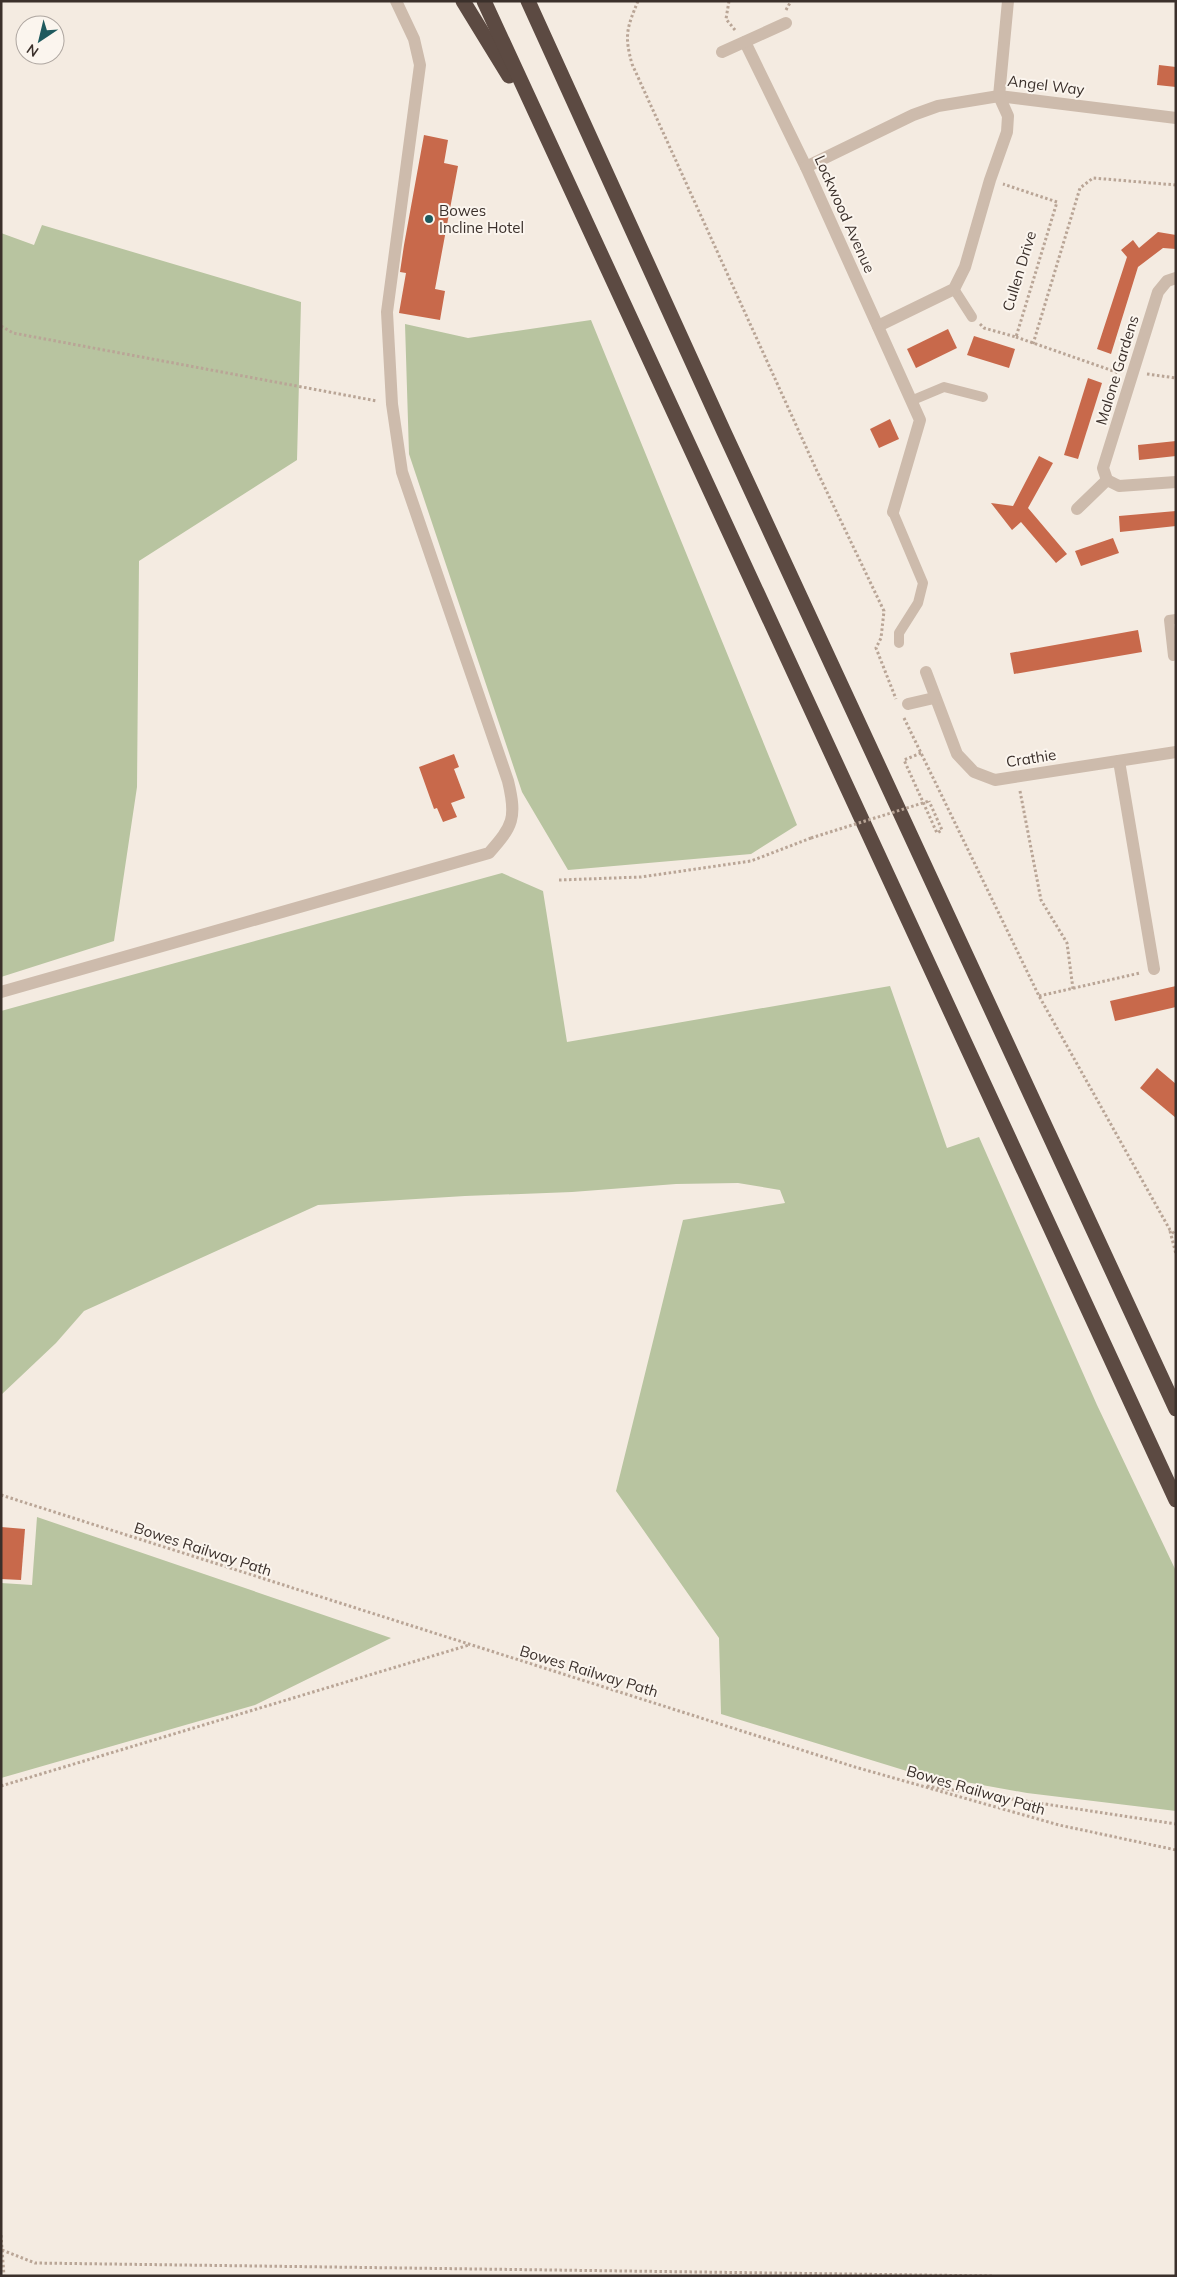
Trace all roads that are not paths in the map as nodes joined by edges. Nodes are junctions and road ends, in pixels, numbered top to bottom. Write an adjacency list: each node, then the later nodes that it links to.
1 (396, 1): 32 (street)
2 (463, 1): 11 (highway)
3 (484, 1): 11 (highway)
4 (528, 1): 33 (highway)
5 (1008, 1): 9 (street)
6 (786, 23): 7 (street)
7 (745, 42): 8 (street); 12 (street, Lockwood Avenue)
8 (722, 52)
9 (999, 96): 10 (street, Angel Way); 12 (street, Angel Way); 14 (street)
10 (1176, 118)
11 (542, 129): 34 (highway)
12 (806, 167): 16 (street, Lockwood Avenue)
13 (1176, 278): 19 (street, Malone Gardens)
14 (954, 289): 15 (lane); 16 (street)
15 (972, 317)
16 (878, 326): 18 (street, Lockwood Avenue)
17 (983, 398): 18 (lane)
18 (913, 400): 22 (street, Lockwood Avenue)
19 (1108, 480): 20 (street); 21 (street)
20 (1176, 482)
21 (1077, 508)
22 (893, 512): 24 (lane)
23 (1176, 619): 25 (lane)
24 (899, 644)
25 (1173, 656)
26 (926, 672): 27 (street, Crathie)
27 (934, 698): 28 (street); 30 (street, Crathie)
28 (902, 707)
29 (1176, 752): 30 (street, Crathie)
30 (1119, 761): 31 (street)
31 (1154, 969)
32 (1, 992)
33 (1176, 1409)
34 (1176, 1500)

